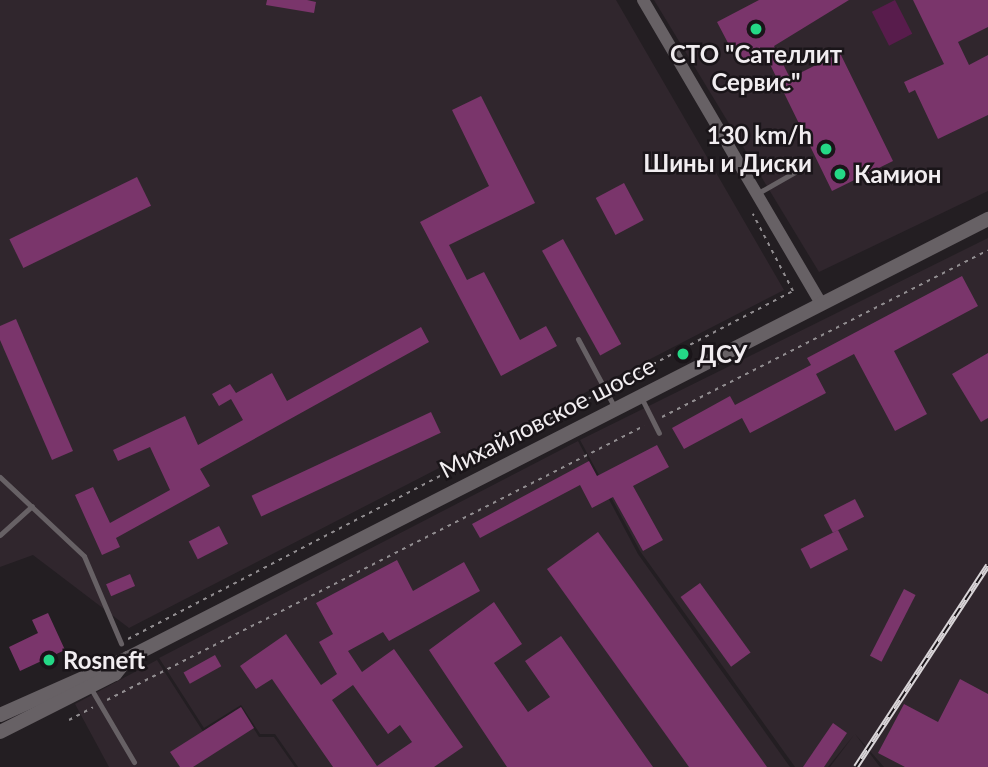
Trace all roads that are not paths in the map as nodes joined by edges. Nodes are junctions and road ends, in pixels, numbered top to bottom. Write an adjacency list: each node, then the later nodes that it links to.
1 (643, 0): 3 (street)
2 (800, 169): 3 (lane)
3 (758, 193): 5 (street)
4 (988, 219): 5 (main road, Михайловское шоссе)
5 (820, 302): 7 (main road, Михайловское шоссе)
6 (578, 339): 8 (lane)
7 (640, 394): 8 (main road, Михайловское шоссе); 9 (lane)
8 (615, 408): 14 (main road, Михайловское шоссе)
9 (659, 433)
10 (0, 477): 11 (lane)
11 (33, 506): 12 (lane); 13 (lane)
12 (0, 535)
13 (121, 643)
14 (128, 658): 15 (main road, Михайловское шоссе); 16 (main road, Михайловское шоссе)
15 (90, 687): 17 (main road, Михайловское шоссе); 19 (lane)
16 (0, 715)
17 (6, 730): 18 (main road)
18 (0, 740)
19 (135, 762)

